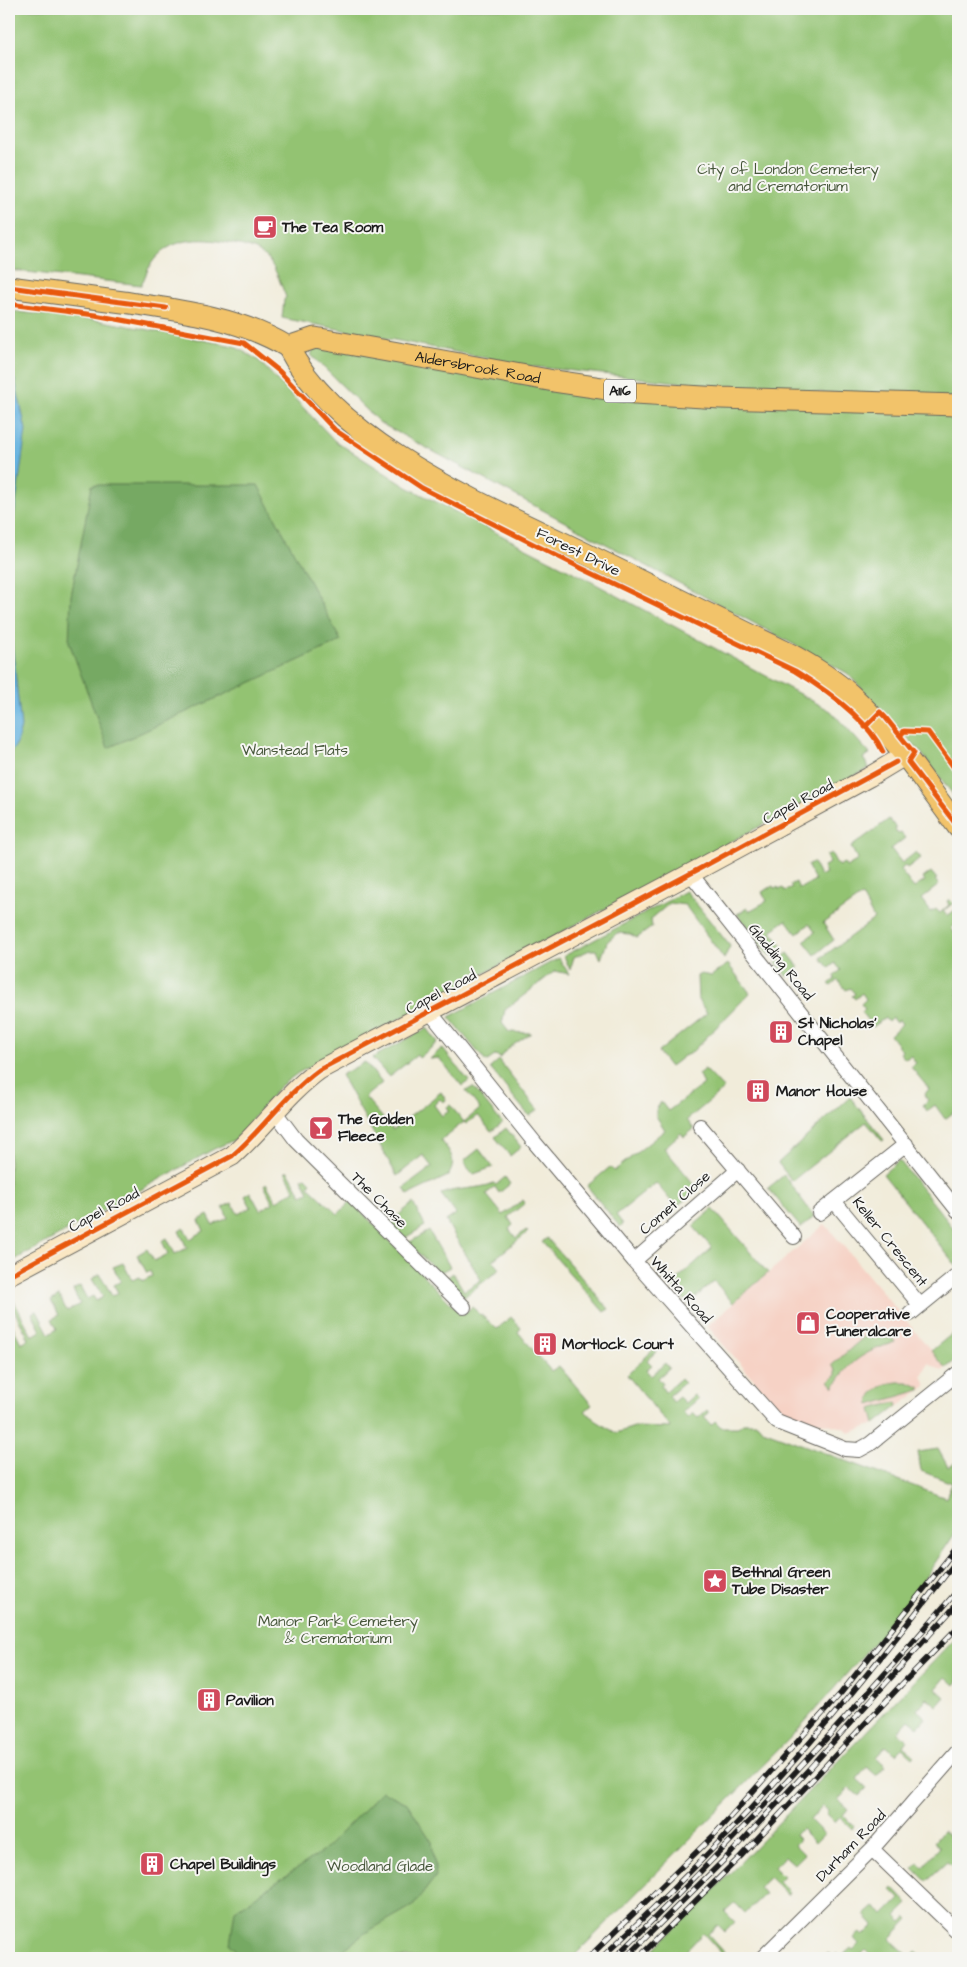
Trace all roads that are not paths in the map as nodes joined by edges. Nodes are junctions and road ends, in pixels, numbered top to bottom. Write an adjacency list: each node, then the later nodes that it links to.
1 (9, 287): 2 (main road)
2 (288, 346): 3 (main road, Aldersbrook Road / A116); 4 (main road, Forest Drive)
3 (958, 404)
4 (904, 756): 5 (main road, Forest Drive); 6 (street, Capel Road)
5 (958, 827)
6 (690, 874): 7 (street, Capel Road); 10 (street, Gladding Road)
7 (430, 1012): 8 (street, Capel Road); 16 (street, Whitta Road)
8 (276, 1112): 17 (street, Capel Road); 19 (street, The Chase)
9 (700, 1126): 11 (street)
10 (906, 1144): 12 (street, Keller Crescent); 13 (street, Gladding Road)
11 (738, 1170): 15 (street); 16 (street, Comet Close)
12 (834, 1201): 14 (street, Keller Crescent); 18 (street, Keller Crescent)
13 (958, 1211)
14 (819, 1213)
15 (794, 1237)
16 (634, 1261): 20 (street, Whitta Road)
17 (9, 1275)
18 (958, 1275)
19 (464, 1307)
20 (958, 1373)
21 (958, 1751): 22 (street, Durham Road)
22 (872, 1849): 23 (street); 24 (street, Durham Road)
23 (958, 1932)
24 (766, 1957)

